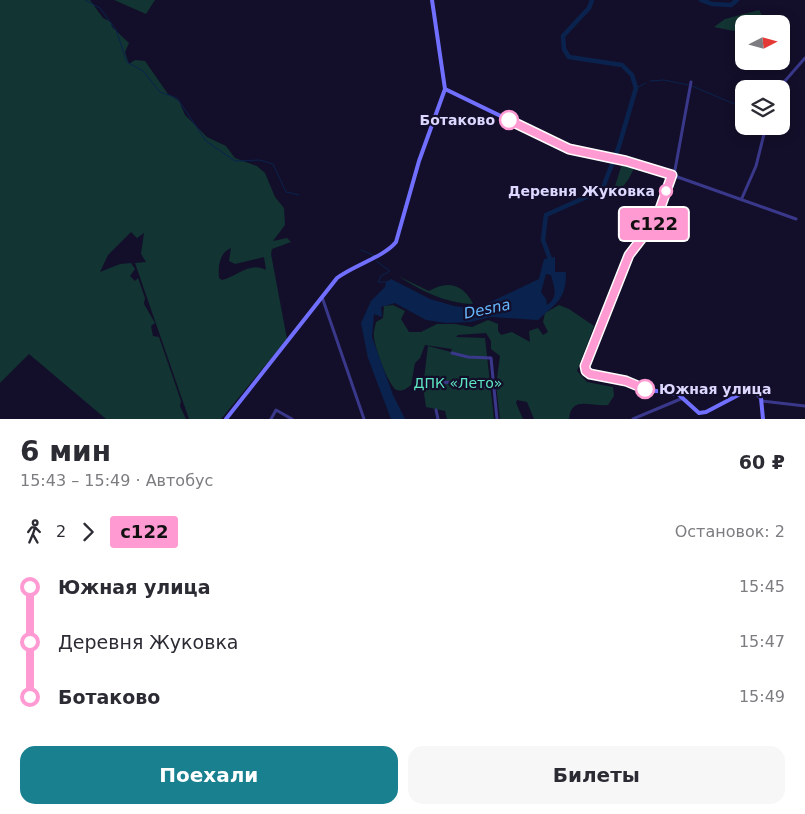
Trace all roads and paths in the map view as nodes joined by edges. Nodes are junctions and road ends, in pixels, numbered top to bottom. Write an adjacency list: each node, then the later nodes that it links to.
1 (432, 0): 5 (street)
2 (805, 58): 3 (street)
3 (786, 80)
4 (690, 82): 7 (street)
5 (445, 89): 7 (street); 10 (street)
6 (764, 135): 8 (street)
7 (672, 175): 8 (street); 12 (street)
8 (742, 198): 9 (street)
9 (796, 219)
10 (322, 297): 20 (street); 23 (street)
11 (452, 353): 15 (street)
12 (586, 371): 13 (street); 16 (street)
13 (581, 374)
14 (443, 382): 15 (street)
15 (493, 387): 25 (street)
16 (684, 397): 17 (street); 26 (street)
17 (761, 400): 18 (street); 27 (street)
18 (805, 406)
19 (436, 410): 24 (street)
20 (226, 419)
21 (271, 419): 22 (street)
22 (292, 419)
23 (364, 419)
24 (438, 419)
25 (496, 419)
26 (633, 419)
27 (763, 419)

